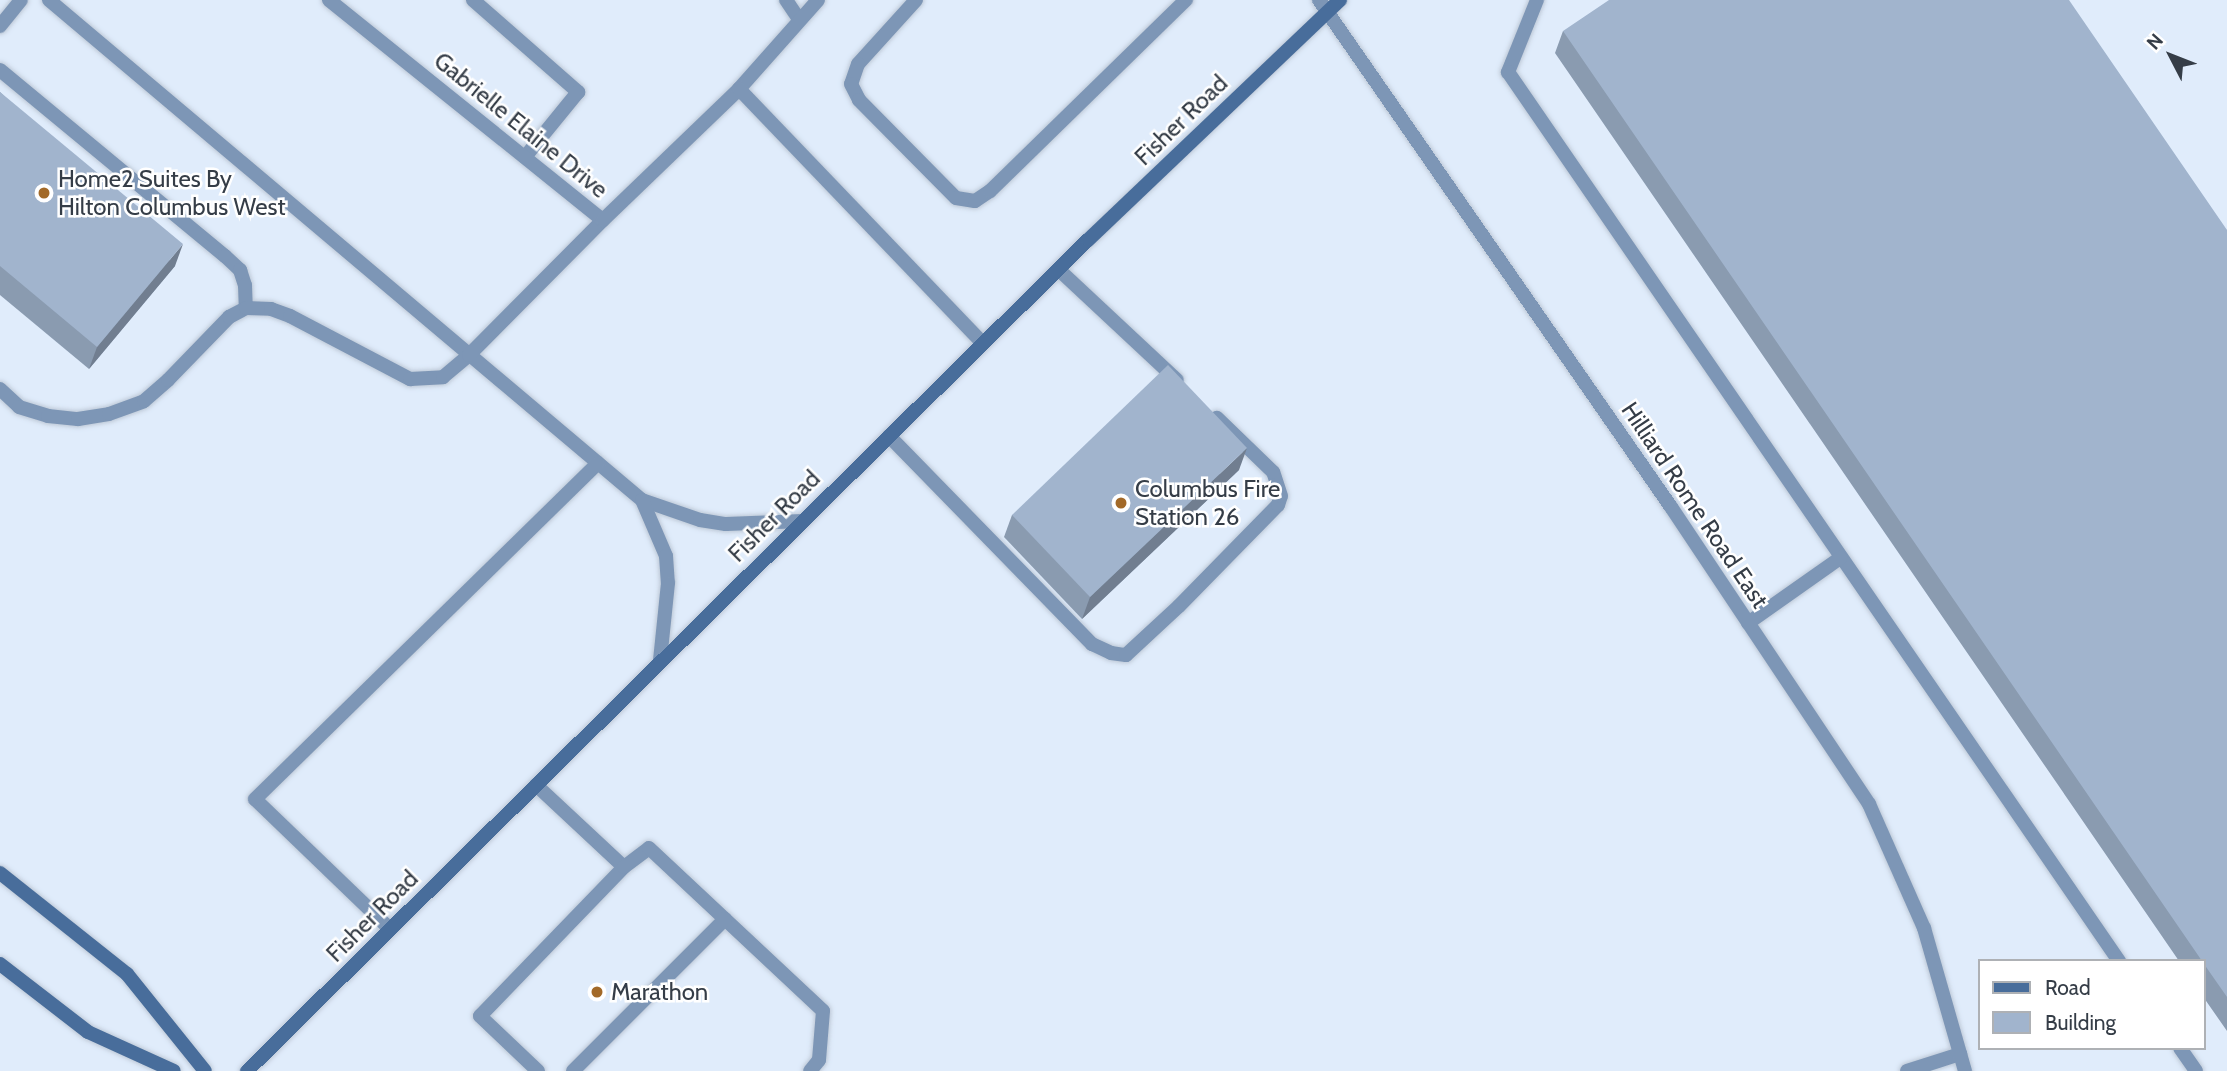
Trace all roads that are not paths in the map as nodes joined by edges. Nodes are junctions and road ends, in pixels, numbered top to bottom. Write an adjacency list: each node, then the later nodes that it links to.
1 (21, 0): 13 (street)
2 (49, 0): 21 (street)
3 (329, 0): 16 (street, Gabrielle Elaine Drive)
4 (473, 0): 16 (street)
5 (786, 0): 12 (street)
6 (818, 0): 12 (street, Gabrielle Elaine Drive)
7 (916, 0): 8 (street)
8 (1186, 0)
9 (1340, 0): 11 (main road, Fisher Road)
10 (1537, 0): 29 (street)
11 (1323, 6): 18 (main road, Fisher Road); 30 (street, Hilliard Rome Road East)
12 (799, 19): 15 (street, Gabrielle Elaine Drive)
13 (0, 26)
14 (0, 70): 19 (street)
15 (739, 89): 17 (street, Gabrielle Elaine Drive); 20 (street)
16 (525, 157): 17 (street, Gabrielle Elaine Drive)
17 (603, 220): 21 (street)
18 (1059, 270): 20 (main road, Fisher Road); 23 (street)
19 (246, 308): 21 (street); 22 (street)
20 (983, 343): 25 (main road, Fisher Road)
21 (469, 355): 26 (street)
22 (0, 389)
23 (1186, 389)
24 (1205, 407): 25 (street)
25 (889, 436): 28 (main road, Fisher Road)
26 (598, 463): 27 (street); 36 (street)
27 (642, 500): 28 (street); 31 (street)
28 (803, 521): 31 (main road, Fisher Road)
29 (1840, 558): 30 (street); 37 (street)
30 (1748, 623): 40 (street, Hilliard Rome Road East)
31 (660, 661): 32 (main road, Fisher Road)
32 (536, 785): 33 (street); 36 (main road, Fisher Road)
33 (624, 867): 35 (street); 44 (street)
34 (0, 873): 42 (main road)
35 (725, 919): 45 (street); 46 (street)
36 (390, 929): 43 (main road, Fisher Road)
37 (2118, 959)
38 (0, 964): 41 (main road)
39 (2181, 1050): 49 (street)
40 (1960, 1054): 47 (street); 48 (street, Hilliard Rome Road East)
41 (174, 1071)
42 (205, 1071)
43 (247, 1071)
44 (538, 1071)
45 (573, 1071)
46 (810, 1071)
47 (1907, 1071)
48 (1965, 1071)
49 (2196, 1071)

